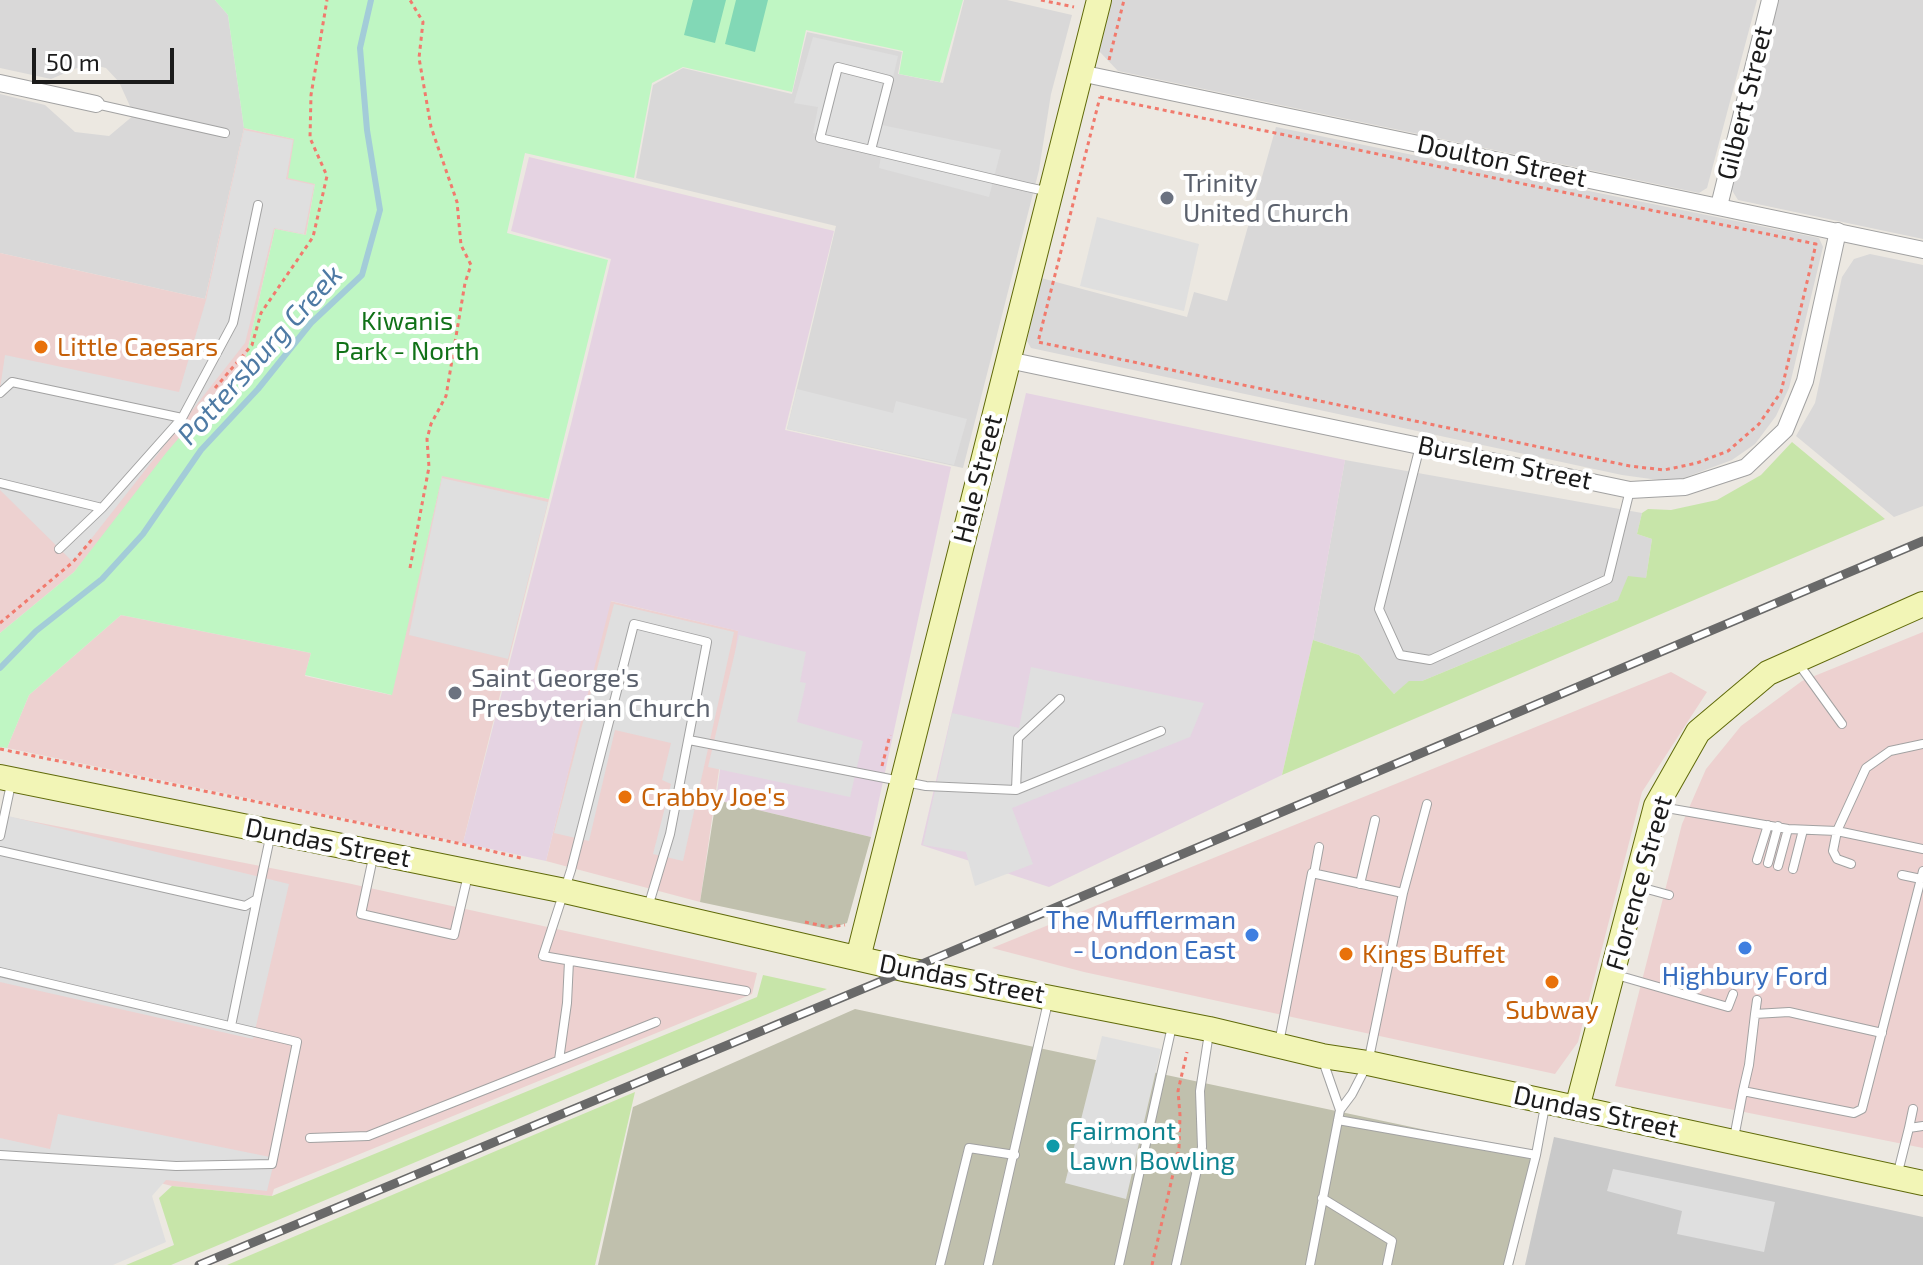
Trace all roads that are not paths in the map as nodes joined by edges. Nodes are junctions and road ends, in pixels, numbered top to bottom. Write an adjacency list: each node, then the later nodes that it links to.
1 (1770, 0): 10 (street, Gilbert Street)
2 (1096, 1): 3 (main road, Hale Street)
3 (1080, 73): 8 (main road, Hale Street); 10 (street, Doulton Street)
4 (0, 83): 5 (street)
5 (96, 104): 6 (lane)
6 (225, 133)
7 (871, 150): 7 (lane); 8 (lane)
8 (1050, 193): 13 (main road, Hale Street)
9 (258, 205): 15 (lane)
10 (1719, 206): 11 (street, Doulton Street)
11 (1838, 231): 12 (street, Doulton Street); 18 (street, Burslem Street)
12 (1923, 250)
13 (1008, 360): 16 (street, Burslem Street); 29 (main road, Hale Street)
14 (0, 393): 15 (lane)
15 (182, 418): 19 (lane)
16 (1420, 445): 18 (street, Burslem Street); 18 (lane)
17 (0, 483): 19 (lane)
18 (1630, 490)
19 (102, 508): 20 (lane)
20 (59, 549)
21 (1923, 604): 22 (main road, Florence Street)
22 (1795, 660): 24 (lane); 32 (main road, Florence Street)
23 (1060, 699): 30 (lane)
24 (1842, 724)
25 (1161, 731): 30 (lane)
26 (689, 740): 29 (lane); 56 (lane); 60 (lane)
27 (1923, 744): 38 (lane)
28 (6, 778): 39 (main road, Dundas Street); 40 (lane)
29 (890, 780): 30 (lane); 61 (main road, Hale Street)
30 (1016, 790)
31 (1427, 804): 57 (lane)
32 (1656, 806): 34 (lane); 55 (main road, Florence Street)
33 (1375, 820): 54 (lane)
34 (1768, 825): 35 (lane); 45 (lane)
35 (1778, 826): 36 (lane); 46 (lane)
36 (1788, 829): 37 (lane); 48 (lane)
37 (1803, 830): 38 (lane); 49 (lane)
38 (1837, 831): 42 (lane); 47 (lane)
39 (271, 832): 44 (main road, Dundas Street); 59 (lane)
40 (0, 836)
41 (1319, 847): 51 (lane)
42 (1923, 849)
43 (0, 851): 59 (lane)
44 (374, 853): 50 (main road, Dundas Street); 50 (lane)
45 (1757, 860)
46 (1768, 863)
47 (1851, 864)
48 (1778, 866)
49 (1793, 869)
50 (469, 872): 56 (main road, Dundas Street)
51 (1314, 874): 54 (lane); 75 (lane)
52 (1902, 875): 53 (lane)
53 (1922, 875): 74 (lane)
54 (1360, 884): 57 (lane)
55 (1635, 886): 58 (lane); 64 (main road, Florence Street)
56 (565, 891): 60 (main road, Dundas Street); 62 (lane)
57 (1403, 893): 78 (lane)
58 (1669, 895)
59 (257, 899): 72 (lane)
60 (647, 911): 61 (main road, Dundas Street)
61 (858, 958): 67 (main road, Dundas Street)
62 (569, 961): 65 (lane); 77 (lane)
63 (0, 972): 72 (lane)
64 (1612, 974): 66 (lane); 81 (main road, Florence Street)
65 (746, 991)
66 (1733, 994)
67 (1049, 997): 71 (main road, Dundas Street); 89 (lane)
68 (1757, 1000): 69 (lane)
69 (1755, 1014): 74 (lane); 79 (lane)
70 (656, 1022): 77 (lane)
71 (1173, 1022): 73 (main road, Dundas Street); 96 (lane)
72 (231, 1026): 88 (lane)
73 (1209, 1029): 75 (main road, Dundas Street); 97 (lane)
74 (1882, 1033): 79 (lane)
75 (1279, 1044): 76 (main road, Dundas Street)
76 (1322, 1056): 78 (main road, Dundas Street); 83 (lane)
77 (559, 1060): 86 (lane)
78 (1368, 1063): 80 (main road, Dundas Street); 83 (lane)
79 (1743, 1091): 87 (lane)
80 (1545, 1101): 81 (main road, Dundas Street); 90 (lane)
81 (1577, 1108): 87 (main road, Dundas Street)
82 (1913, 1109): 85 (lane)
83 (1339, 1115): 90 (lane); 93 (lane)
84 (1923, 1126): 85 (lane)
85 (1909, 1128): 91 (lane)
86 (310, 1138)
87 (1734, 1142): 91 (main road, Dundas Street)
88 (0, 1155)
89 (1015, 1155): 94 (lane); 95 (lane)
90 (1536, 1155): 100 (lane)
91 (1897, 1177): 92 (main road, Dundas Street)
92 (1923, 1183)
93 (1322, 1198): 98 (lane); 99 (lane)
94 (940, 1265)
95 (988, 1265)
96 (1119, 1265)
97 (1176, 1265)
98 (1310, 1265)
99 (1387, 1265)
100 (1508, 1265)

